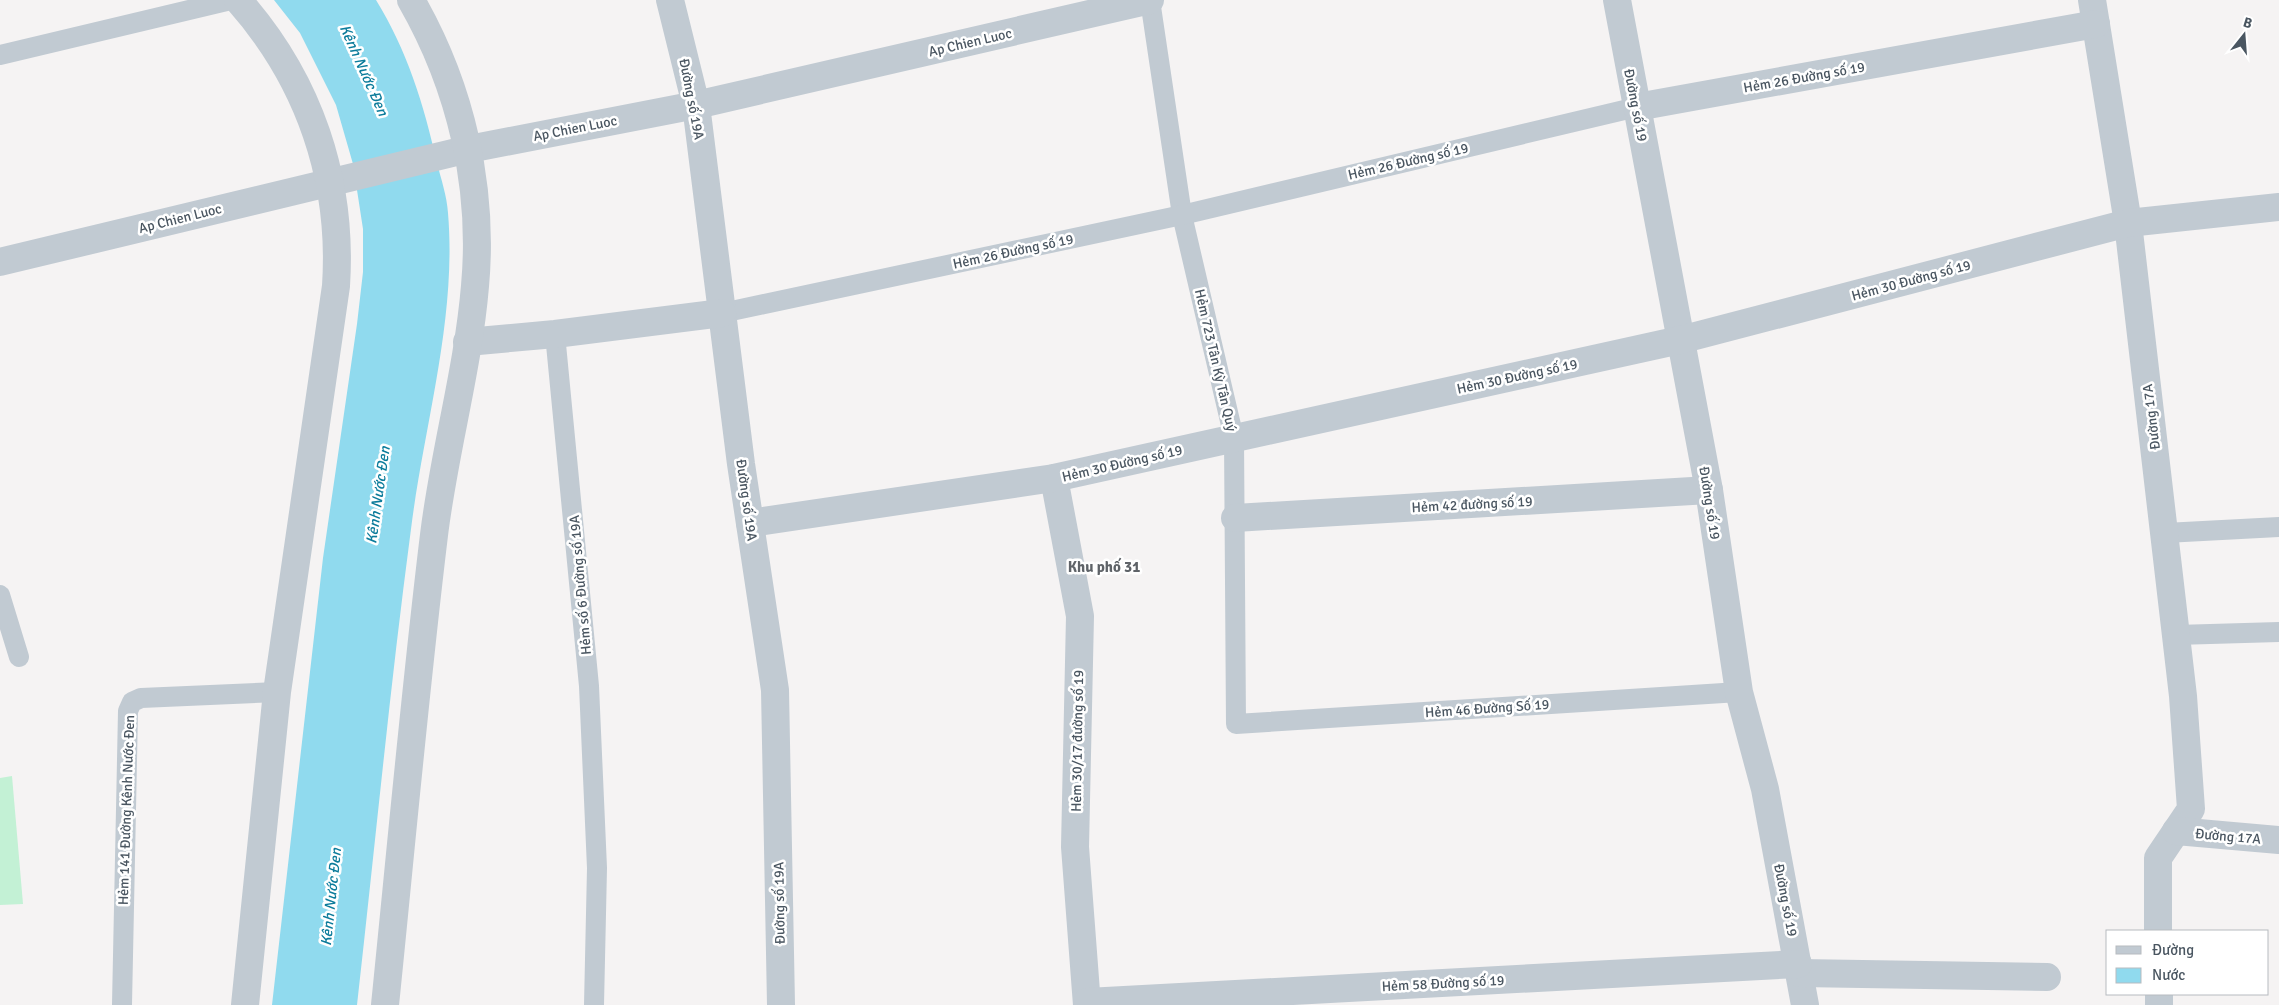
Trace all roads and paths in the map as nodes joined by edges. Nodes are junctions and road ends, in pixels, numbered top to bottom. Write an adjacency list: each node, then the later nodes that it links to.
1 (231, 0): 8 (lane)
2 (238, 0): 12 (street)
3 (411, 0): 11 (street)
4 (670, 0): 9 (street, Đường số 19A)
5 (1150, 0): 9 (street, Ap Chien Luoc); 14 (lane, Hẻm 723 Tân Kỳ Tân Quý)
6 (1617, 0): 10 (street, Đường số 19)
7 (2094, 12): 10 (street, Hẻm 26 Đường số 19); 15 (street, Đường 17A)
8 (0, 55)
9 (696, 105): 11 (street, Ap Chien Luoc); 17 (street, Đường số 19A)
10 (1637, 107): 14 (lane, Hẻm 26 Đường số 19); 19 (street, Đường số 19)
11 (468, 149): 12 (street, Ap Chien Luoc); 20 (street)
12 (341, 178): 16 (street, Ap Chien Luoc); 32 (street)
13 (2279, 207): 15 (street, Hẻm 30 Đường số 19)
14 (1182, 215): 17 (lane, Hẻm 26 Đường số 19); 21 (lane, Hẻm 723 Tân Kỳ Tân Quý)
15 (2128, 223): 19 (street, Hẻm 30 Đường số 19); 27 (street, Đường 17A)
16 (0, 262)
17 (722, 313): 18 (street); 25 (street, Đường số 19A)
18 (555, 334): 20 (street); 44 (lane, Hẻm số 6 Đường số 19A)
19 (1680, 340): 21 (street, Hẻm 30 Đường số 19); 23 (street, Đường số 19)
20 (468, 342): 43 (street)
21 (1234, 438): 22 (street, Hẻm 30 Đường số 19); 24 (lane, Hẻm 723 Tân Kỳ Tân Quý)
22 (1054, 478): 25 (street, Hẻm 30 Đường số 19); 40 (street, Hẻm 30/17 đường số 19)
23 (1709, 490): 24 (street, Hẻm 42 đường số 19); 33 (street, Đường số 19)
24 (1235, 518): 34 (lane, Hẻm 723 Tân Kỳ Tân Quý)
25 (750, 523): 45 (street, Đường số 19A)
26 (2279, 527): 27 (lane)
27 (2164, 533): 30 (street, Đường 17A)
28 (0, 595): 31 (lane)
29 (2279, 632): 30 (lane)
30 (2176, 635): 35 (street, Đường 17A)
31 (19, 657)
32 (276, 692): 41 (lane, Hẻm 141 Đường Kênh Nước Đen); 42 (street)
33 (1739, 692): 34 (lane, Hẻm 46 Đường Số 19); 38 (street, Đường số 19)
34 (1236, 724)
35 (2176, 831): 36 (street, Đường 17A); 37 (street, Đường 17A)
36 (2279, 840)
37 (2158, 930)
38 (1799, 968): 39 (street, Hẻm 58 Đường số 19); 40 (street, Hẻm 58 Đường số 19); 46 (street, Đường số 19)
39 (2047, 977)
40 (1087, 1004)
41 (122, 1005)
42 (245, 1005)
43 (385, 1005)
44 (594, 1005)
45 (781, 1005)
46 (1805, 1005)

